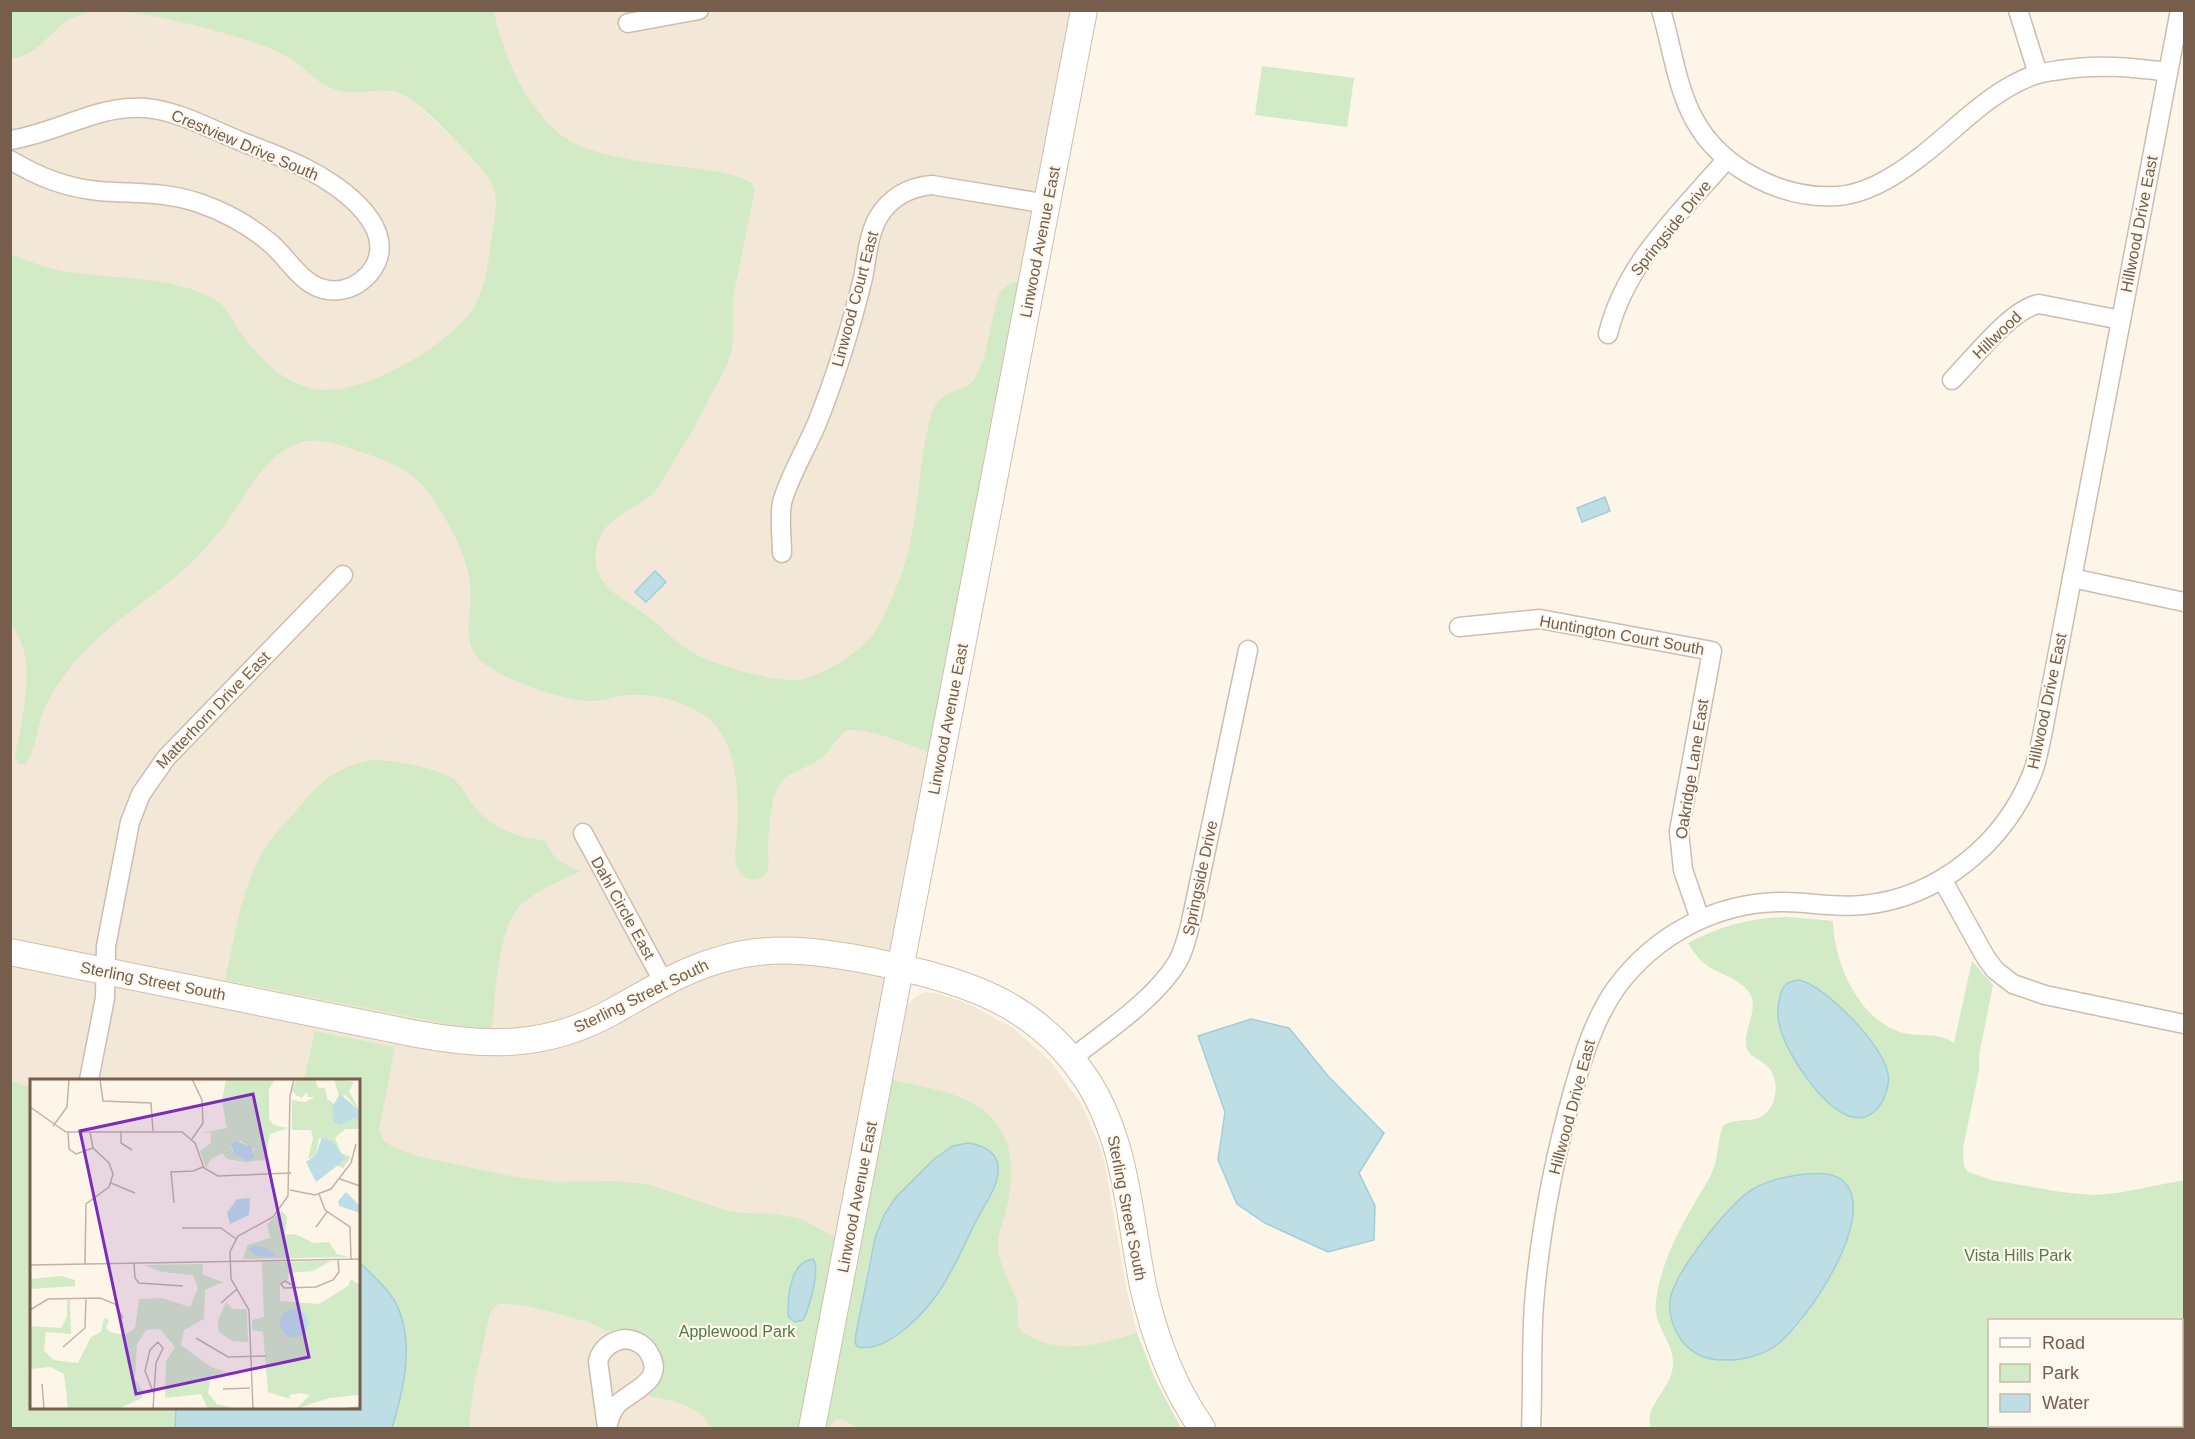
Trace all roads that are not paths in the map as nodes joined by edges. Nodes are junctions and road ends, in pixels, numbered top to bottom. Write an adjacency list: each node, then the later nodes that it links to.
1 (699, 10): 6 (street)
2 (1084, 10): 12 (street, Linwood Avenue East)
3 (1661, 10): 10 (street)
4 (2018, 10): 8 (street)
5 (2180, 10): 7 (street, Hillwood Drive East)
6 (628, 23)
7 (2168, 72): 8 (street); 13 (street, Hillwood Drive East)
8 (2038, 74): 10 (street)
9 (10, 140): 11 (street, Crestview Drive South)
10 (1727, 159): 14 (street, Springside Drive)
11 (10, 160)
12 (1047, 204): 16 (street, Linwood Court East); 27 (street, Linwood Avenue East)
13 (2121, 320): 15 (street, Hillwood); 18 (street, Hillwood Drive East)
14 (1608, 334)
15 (1952, 380)
16 (782, 553)
17 (343, 575): 28 (street, Matterhorn Drive East)
18 (2072, 578): 19 (street); 24 (street, Hillwood Drive East)
19 (2184, 602)
20 (1460, 627): 22 (street, Huntington Court South)
21 (1248, 650): 31 (street, Springside Drive)
22 (1712, 651): 25 (street, Oakridge Lane East)
23 (583, 832): 29 (street, Dahl Circle East)
24 (1942, 879): 25 (street, Hillwood Drive East); 30 (street)
25 (1700, 919): 36 (street, Hillwood Drive East)
26 (10, 952): 28 (street, Sterling Street South)
27 (901, 968): 29 (street, Sterling Street South); 31 (street, Sterling Street South); 34 (street, Linwood Avenue East)
28 (105, 972): 29 (street, Sterling Street South); 32 (street, Matterhorn Drive East)
29 (664, 983)
30 (2184, 1024)
31 (1071, 1059): 35 (street, Sterling Street South)
32 (89, 1079)
33 (607, 1428): 33 (street)
34 (812, 1428)
35 (1202, 1428)
36 (1531, 1428)

